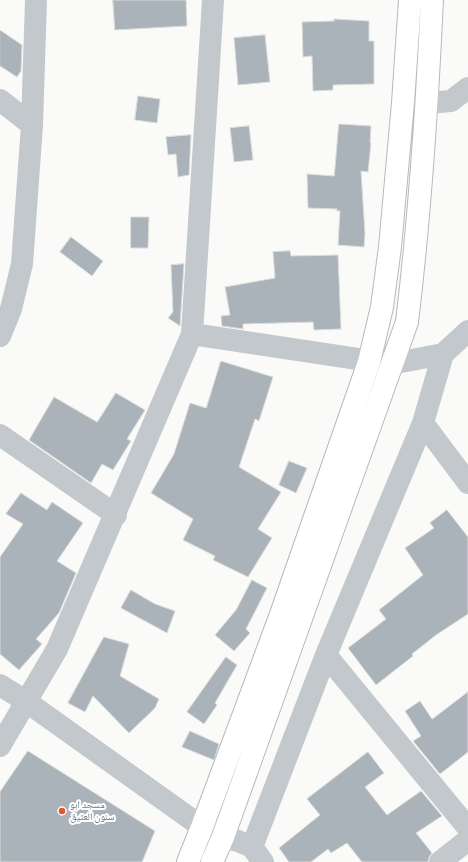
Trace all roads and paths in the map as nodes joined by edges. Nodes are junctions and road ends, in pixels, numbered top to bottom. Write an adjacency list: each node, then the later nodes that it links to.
1 (36, 0): 8 (street)
2 (213, 0): 10 (street)
3 (410, 0): 13 (street)
4 (432, 0): 7 (street)
5 (468, 88): 7 (street)
6 (0, 100): 8 (street)
7 (427, 103): 14 (street)
8 (32, 125): 11 (street)
9 (468, 331): 12 (street)
10 (192, 334): 13 (street); 18 (street)
11 (0, 336)
12 (443, 354): 14 (street); 15 (street)
13 (369, 362): 14 (street); 23 (street)
14 (391, 364): 25 (street)
15 (423, 423): 17 (street); 19 (street)
16 (0, 435): 18 (street)
17 (468, 483)
18 (116, 515): 21 (street)
19 (326, 655): 24 (street); 27 (street)
20 (0, 684): 21 (street)
21 (27, 702): 22 (street); 23 (street)
22 (0, 746)
23 (202, 827): 25 (street); 28 (street)
24 (468, 828)
25 (223, 837): 27 (street); 29 (street)
26 (468, 840): 30 (street)
27 (257, 855)
28 (188, 862)
29 (212, 862)
30 (440, 862)

